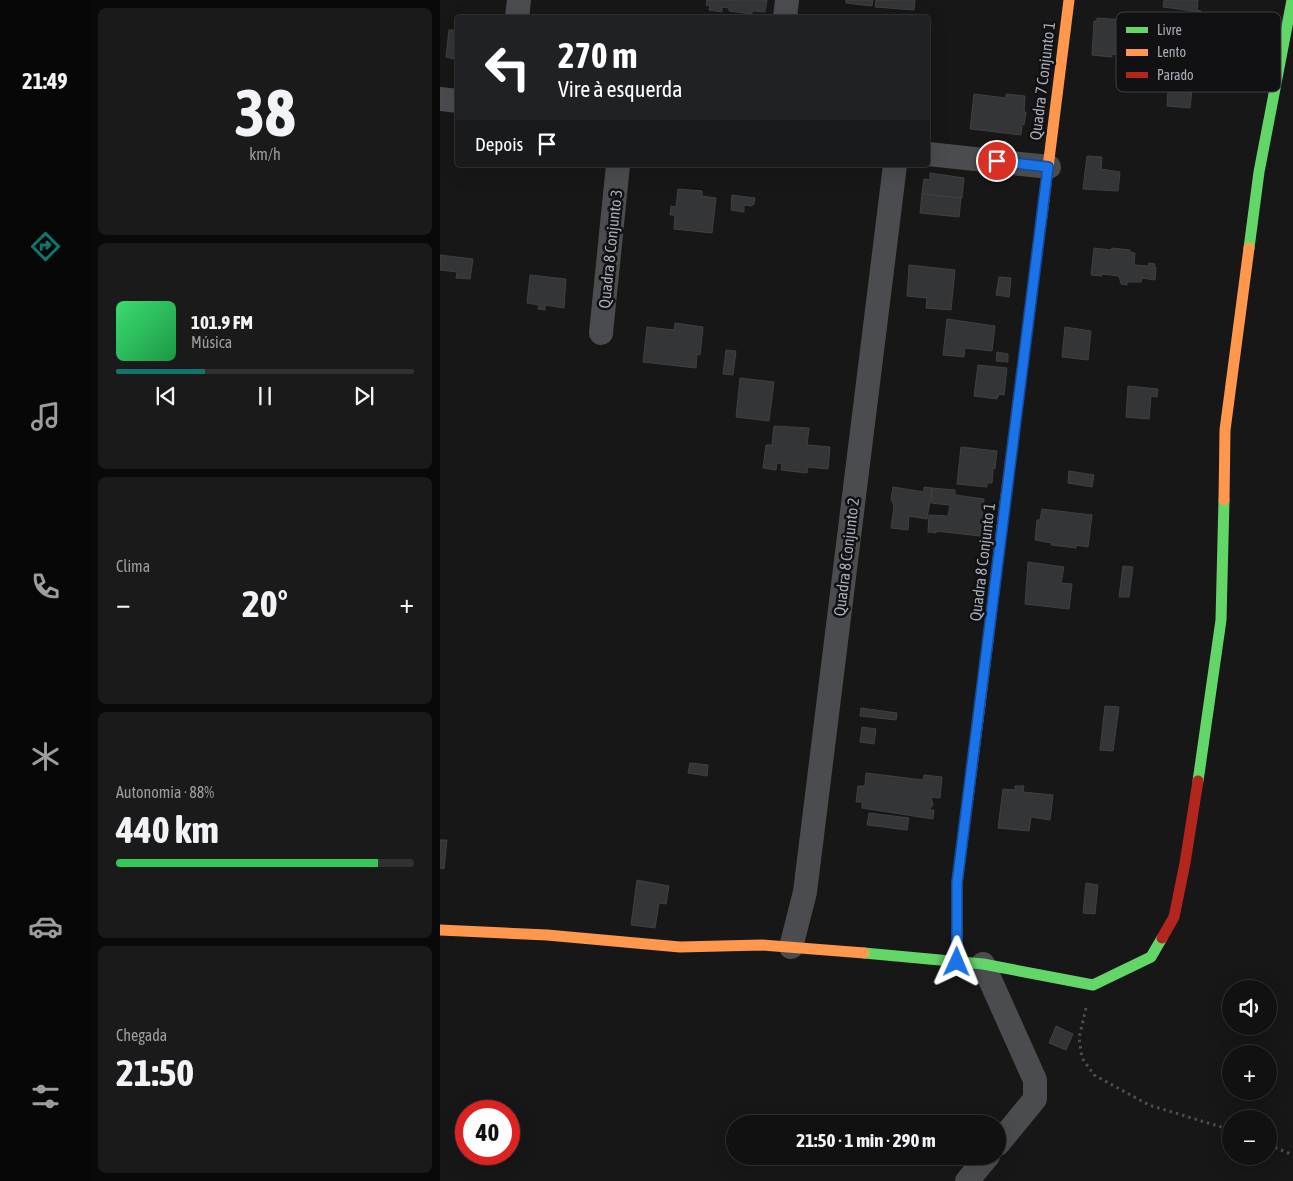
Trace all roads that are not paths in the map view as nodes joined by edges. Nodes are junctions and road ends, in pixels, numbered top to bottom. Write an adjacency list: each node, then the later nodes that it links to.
1 (519, 0): 5 (street)
2 (787, 0): 6 (street)
3 (1068, 0): 14 (street, Quadra 7 Conjunto 1)
4 (1292, 0): 7 (street)
5 (517, 15)
6 (785, 15)
7 (1281, 61)
8 (1275, 92): 19 (street)
9 (440, 99): 10 (street)
10 (455, 101)
11 (930, 154): 14 (street)
12 (618, 167): 15 (street, Quadra 8 Conjunto 3)
13 (895, 167): 17 (street, Quadra 8 Conjunto 2)
14 (1048, 167): 18 (street, Quadra 8 Conjunto 1)
15 (601, 333)
16 (440, 930): 17 (street)
17 (791, 947): 18 (street)
18 (957, 962): 19 (street)
19 (983, 964): 20 (street)
20 (1006, 1134)
21 (980, 1165): 22 (street)
22 (967, 1181)

